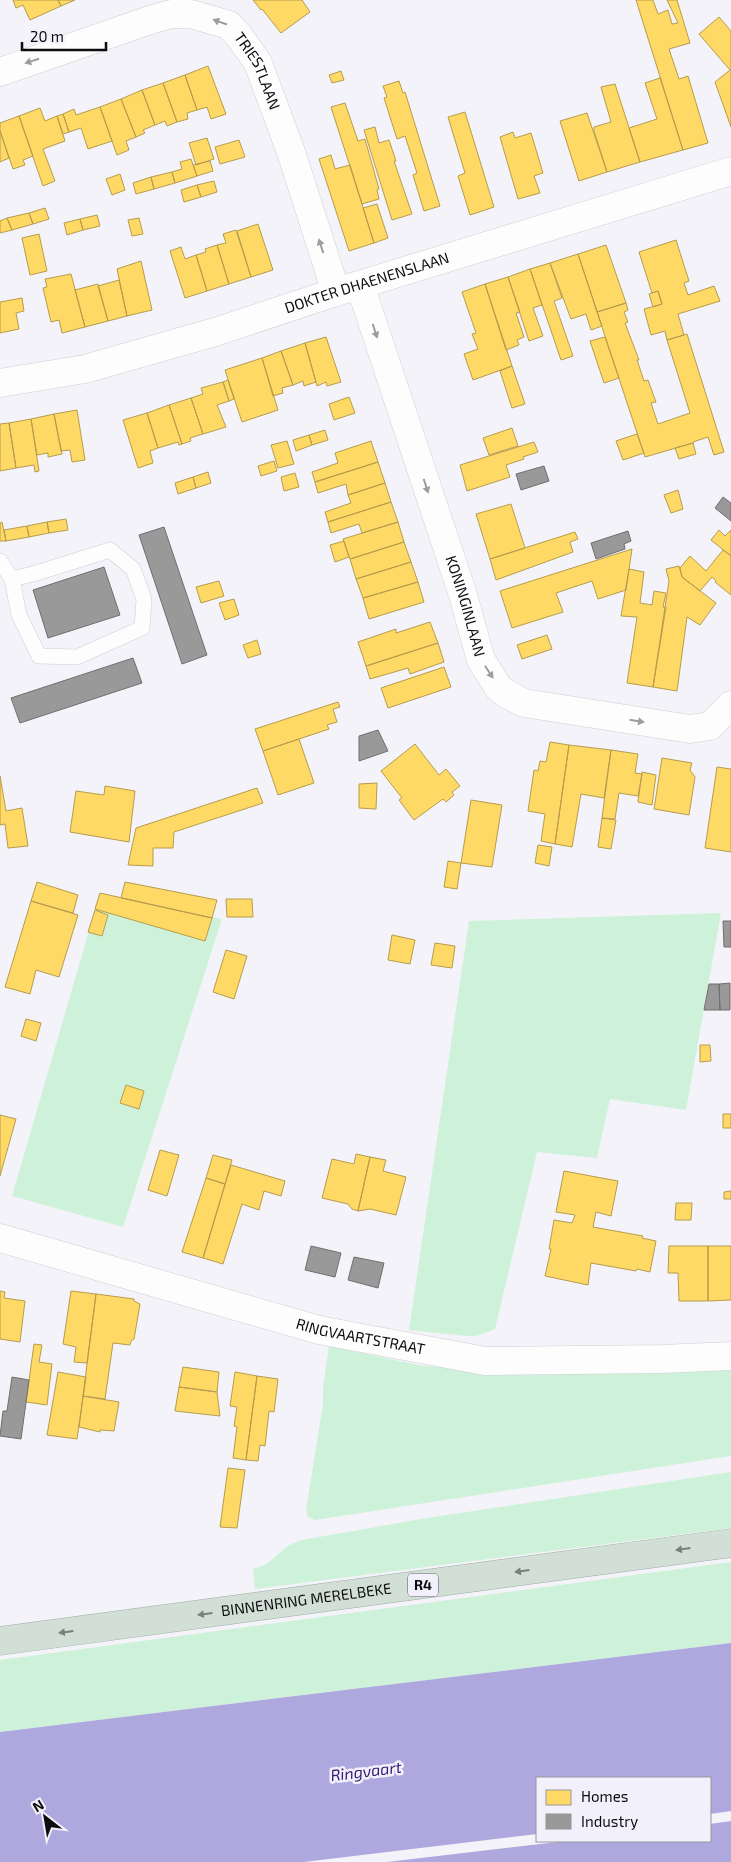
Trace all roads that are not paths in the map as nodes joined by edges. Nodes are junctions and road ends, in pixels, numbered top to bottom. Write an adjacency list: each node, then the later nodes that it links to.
1 (0, 72): 3 (street, TRIESTLAAN, one-way to 1)
2 (731, 171): 3 (street, DOKTER DHAENENSLAAN)
3 (348, 289): 4 (street, DOKTER DHAENENSLAAN); 7 (street, KONINGINLAAN, one-way to 7)
4 (0, 383)
5 (0, 561): 6 (lane)
6 (12, 579): 6 (lane)
7 (731, 705)
8 (0, 1238): 9 (street, RINGVAARTSTRAAT)
9 (731, 1356)
10 (731, 1543): 11 (highway, BINNENRING MERELBEKE / R4, one-way to 11)
11 (0, 1640)

